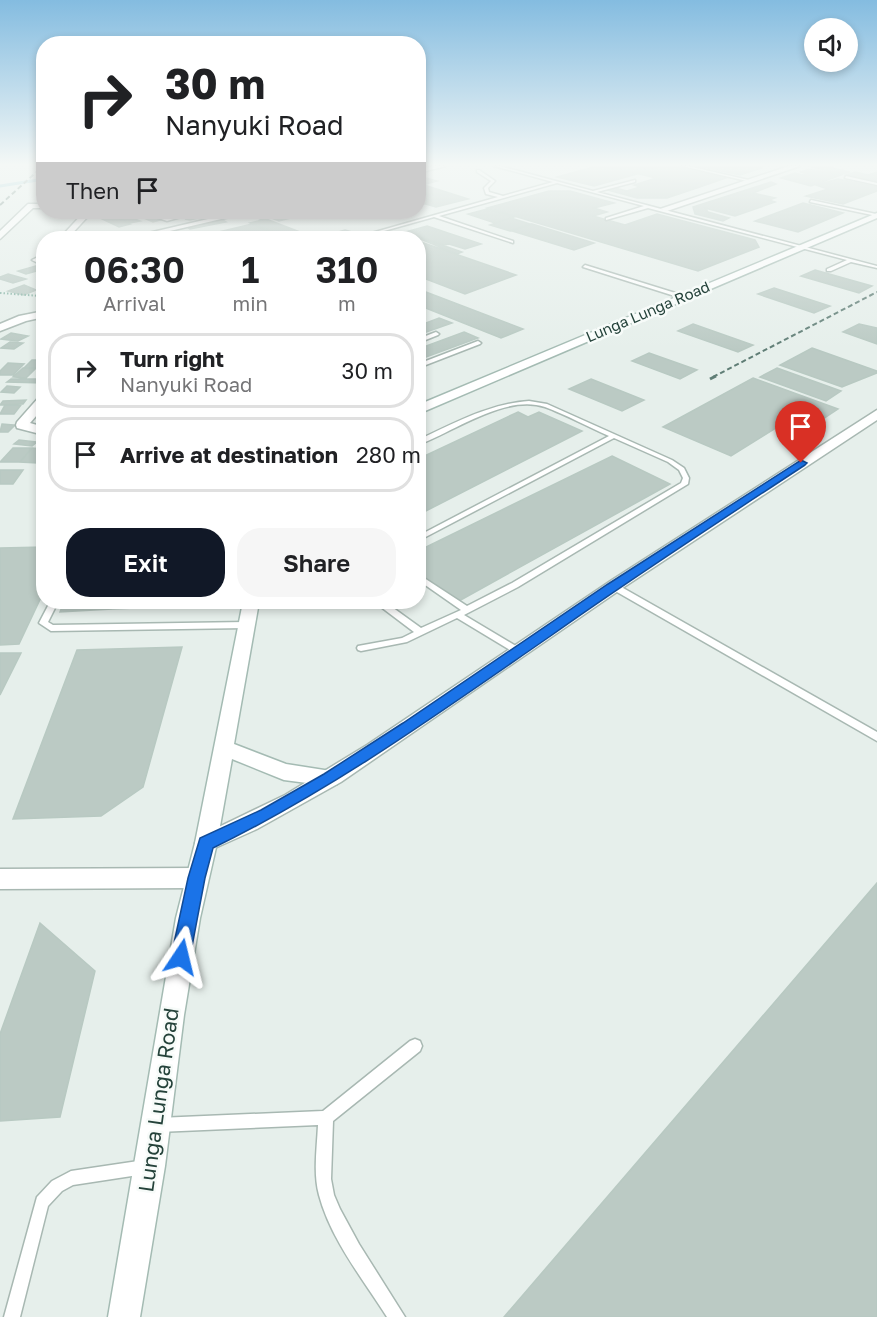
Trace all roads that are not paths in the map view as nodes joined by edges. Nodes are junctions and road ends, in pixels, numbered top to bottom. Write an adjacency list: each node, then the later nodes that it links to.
1 (178, 227): 5 (street)
2 (467, 227): 6 (lane)
3 (730, 227): 7 (lane)
4 (846, 227): 7 (street, Lunga Lunga Road)
5 (162, 231)
6 (511, 243)
7 (801, 246): 8 (lane); 12 (street, Lunga Lunga Road)
8 (851, 260): 10 (lane); 11 (lane)
9 (585, 266): 12 (lane)
10 (877, 267)
11 (829, 270)
12 (683, 297): 19 (street, Lunga Lunga Road)
13 (36, 312): 14 (street)
14 (0, 328)
15 (436, 334): 16 (lane)
16 (426, 338)
17 (478, 343): 18 (lane)
18 (426, 363)
19 (426, 407)
20 (36, 408): 22 (street)
21 (877, 414): 27 (street)
22 (36, 429)
23 (614, 436): 24 (lane); 25 (lane); 30 (lane)
24 (426, 440)
25 (426, 535)
26 (426, 582): 30 (lane)
27 (613, 586): 35 (street); 36 (lane)
28 (50, 609): 31 (lane)
29 (389, 609): 33 (lane)
30 (467, 610): 32 (lane)
31 (249, 613): 37 (street, Lunga Lunga Road)
32 (458, 615): 33 (lane); 35 (lane)
33 (420, 632): 34 (lane)
34 (361, 648)
35 (518, 651): 38 (street)
36 (877, 737)
37 (224, 748): 38 (street); 39 (street, Lunga Lunga Road)
38 (330, 778): 39 (street)
39 (206, 843): 40 (street, Lunga Lunga Road)
40 (196, 878): 41 (street); 44 (street, Lunga Lunga Road)
41 (0, 879)
42 (415, 1046): 43 (lane)
43 (326, 1118): 44 (lane); 48 (lane)
44 (156, 1125): 45 (street, Lunga Lunga Road)
45 (150, 1166): 46 (lane); 47 (street, Lunga Lunga Road)
46 (12, 1317)
47 (124, 1317)
48 (397, 1317)

